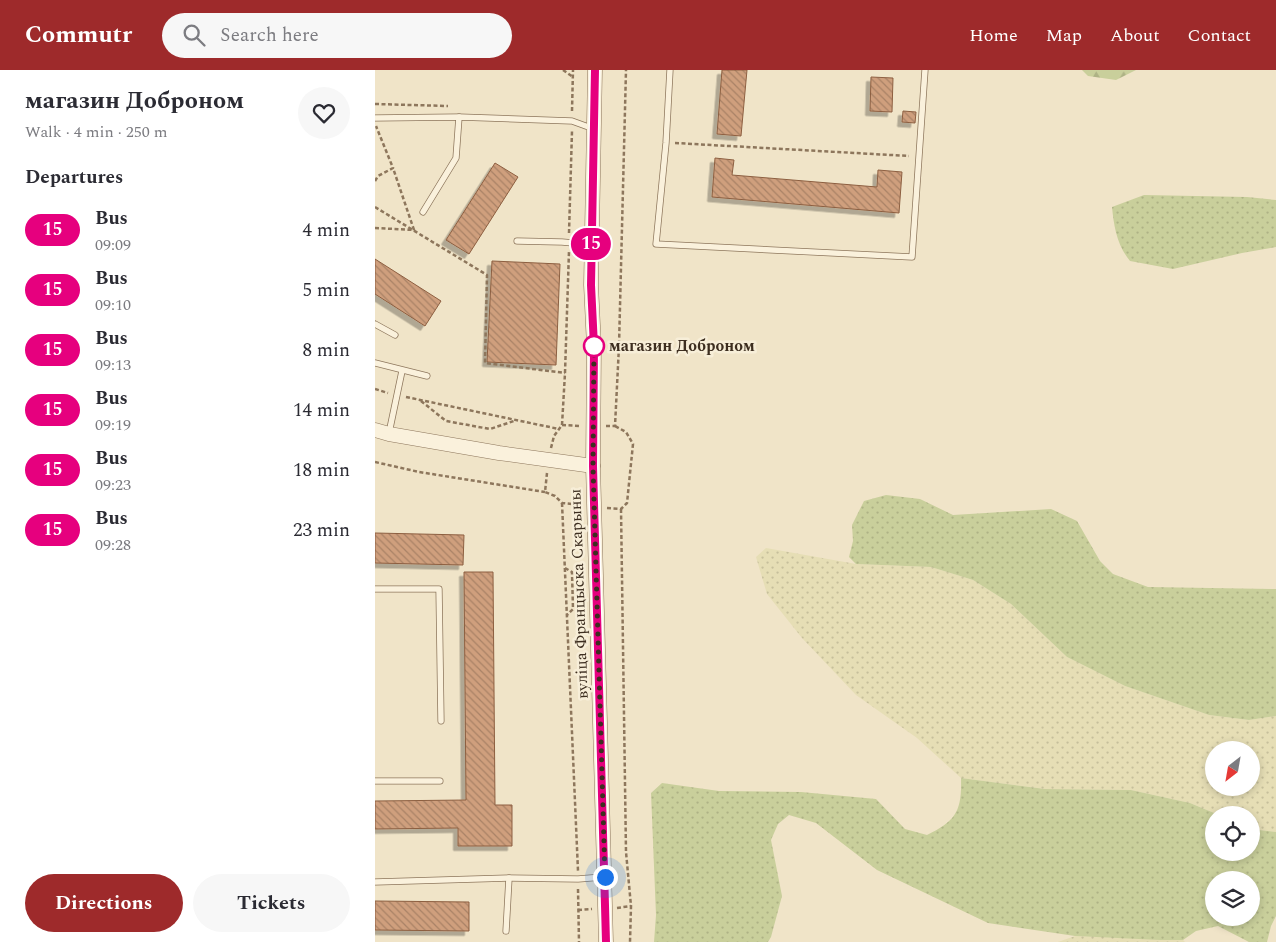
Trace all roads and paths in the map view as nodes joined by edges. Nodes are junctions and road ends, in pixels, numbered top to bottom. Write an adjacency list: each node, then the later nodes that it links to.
1 (563, 70): 6 (path)
2 (595, 70): 10 (street)
3 (626, 70): 32 (path)
4 (670, 70): 11 (lane)
5 (925, 70): 12 (lane)
6 (573, 78)
7 (459, 117): 8 (lane); 10 (lane); 16 (lane)
8 (375, 118)
9 (375, 122): 13 (path)
10 (594, 129): 20 (street)
11 (666, 143): 12 (path); 12 (lane)
12 (919, 156)
13 (393, 168): 14 (path); 18 (path)
14 (375, 181)
15 (375, 207): 18 (path)
16 (423, 212)
17 (375, 228): 18 (path)
18 (414, 230): 25 (path)
19 (517, 241): 20 (lane)
20 (591, 250): 32 (street)
21 (375, 324): 22 (lane)
22 (395, 336)
23 (375, 363): 24 (lane)
24 (402, 371): 26 (lane); 28 (lane)
25 (565, 373)
26 (427, 376)
27 (375, 389): 28 (path)
28 (397, 395): 29 (path); 35 (lane)
29 (419, 399): 30 (path); 30 (path)
30 (516, 421): 33 (path)
31 (562, 425): 32 (path)
32 (592, 426): 37 (street)
33 (559, 429)
34 (375, 430): 35 (street, вуліца Францыска Скарыны)
35 (389, 434): 37 (street, вуліца Францыска Скарыны)
36 (375, 462): 38 (path)
37 (593, 466): 47 (street, вуліца Францыска Скарыны)
38 (545, 492)
39 (562, 502): 41 (path)
40 (621, 509): 54 (path)
41 (565, 568): 43 (path); 43 (path)
42 (375, 589): 44 (lane)
43 (567, 616): 49 (path)
44 (441, 721)
45 (375, 781): 46 (lane)
46 (441, 781)
47 (605, 877): 49 (lane); 53 (street, вуліца Францыска Скарыны)
48 (509, 878): 49 (lane); 50 (lane); 51 (lane)
49 (578, 879): 52 (path)
50 (375, 882)
51 (506, 930)
52 (579, 942)
53 (606, 942)
54 (630, 942)

